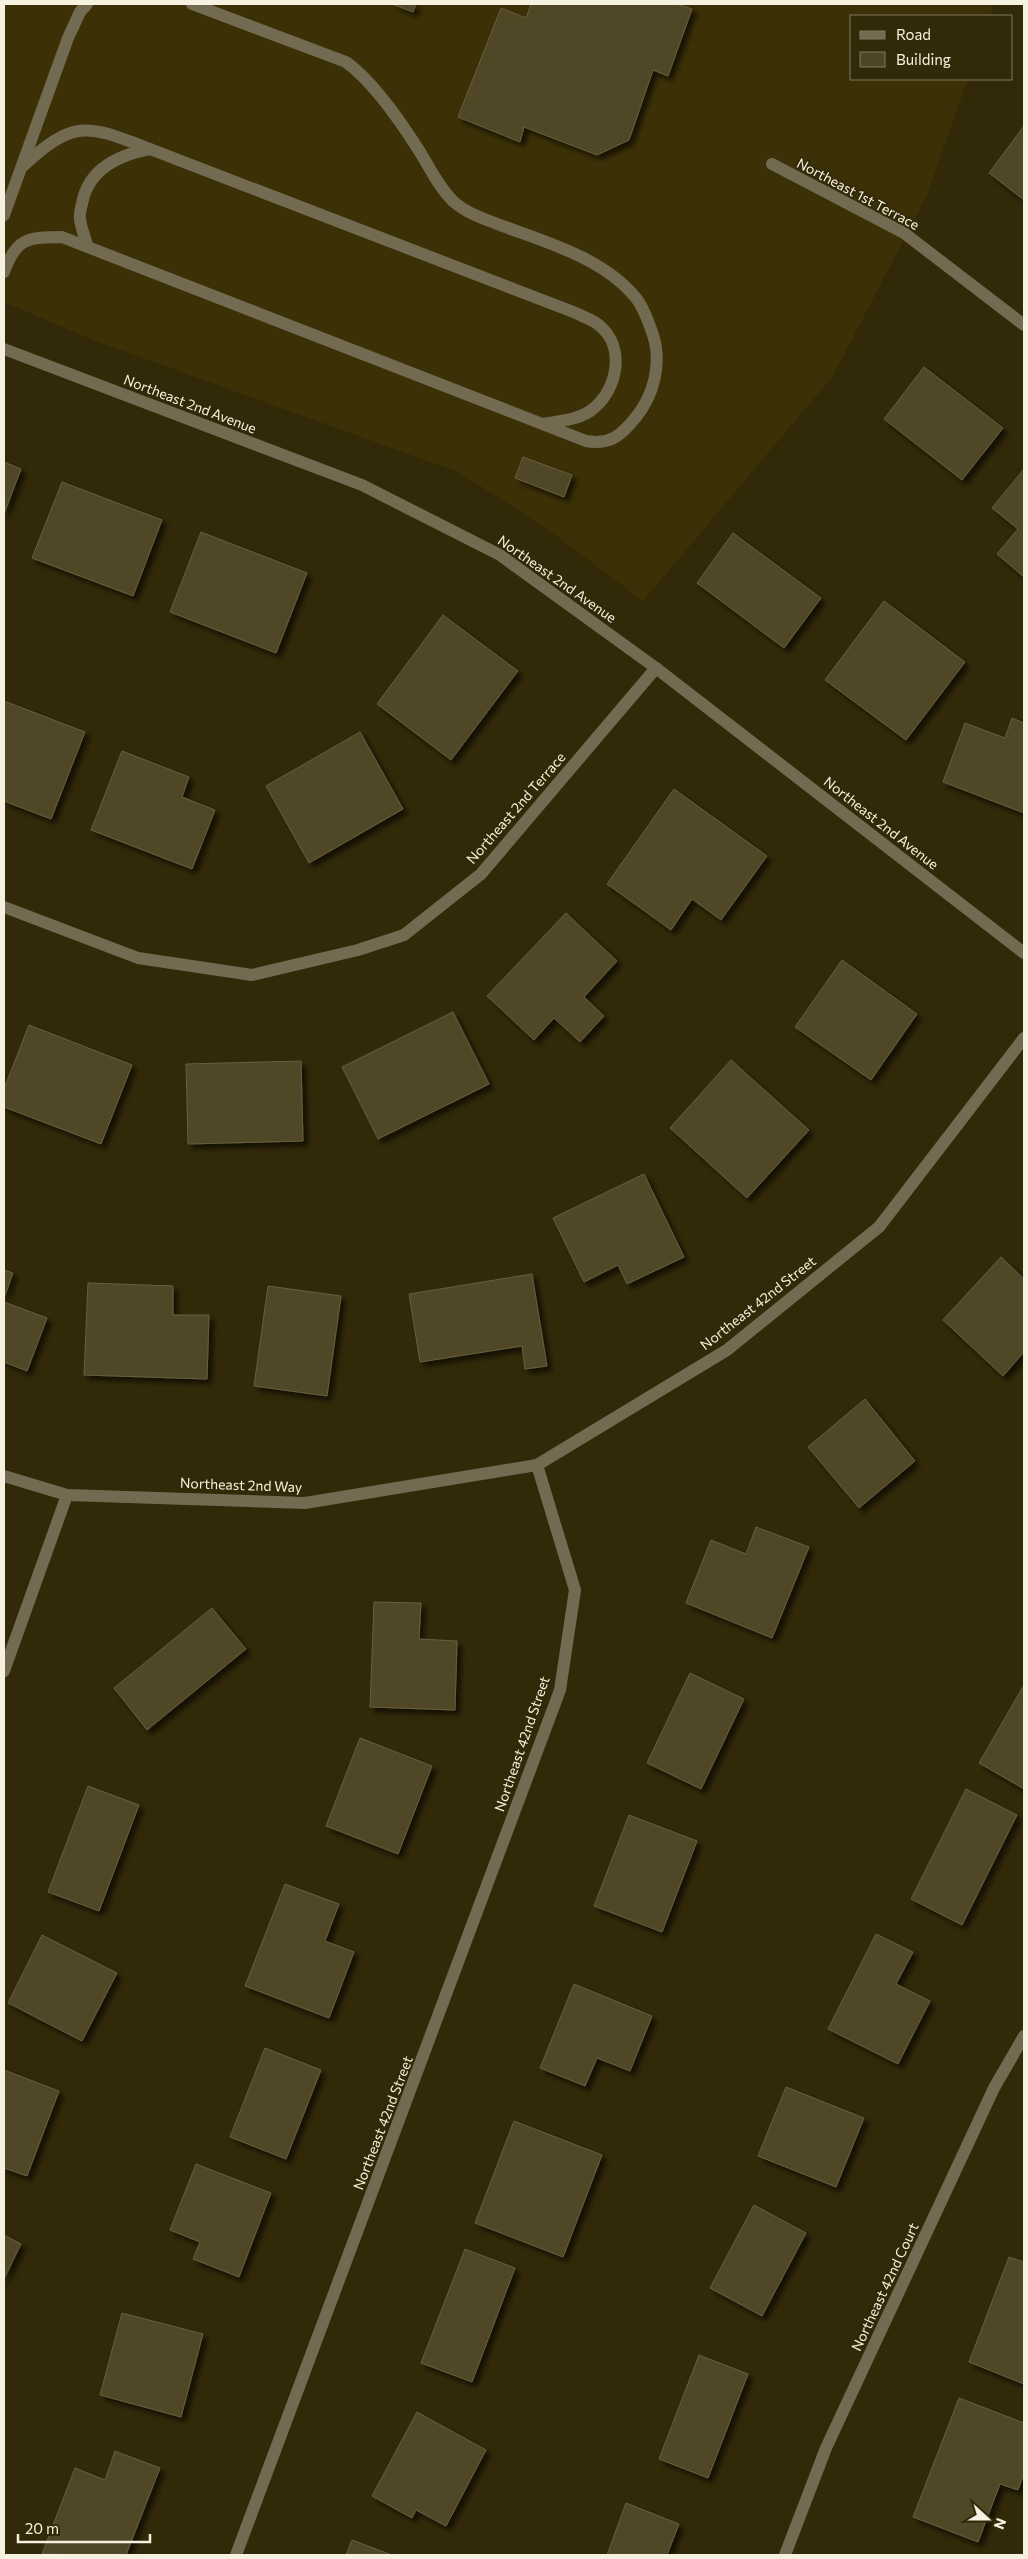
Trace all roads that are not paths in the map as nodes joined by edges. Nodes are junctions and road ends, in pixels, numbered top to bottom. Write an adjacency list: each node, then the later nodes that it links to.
1 (87, 4): 5 (street)
2 (192, 4): 11 (street)
3 (150, 149): 5 (street); 7 (street); 11 (street)
4 (772, 164): 9 (street, Northeast 1st Terrace)
5 (21, 168): 6 (street)
6 (4, 215)
7 (87, 245): 8 (street); 11 (street)
8 (4, 272)
9 (1024, 325)
10 (4, 350): 12 (street, Northeast 2nd Avenue)
11 (543, 424)
12 (656, 668): 13 (street, Northeast 2nd Terrace); 14 (street, Northeast 2nd Avenue)
13 (4, 907)
14 (1024, 954)
15 (1024, 1038): 16 (street, Northeast 42nd Street)
16 (537, 1465): 18 (street, Northeast 2nd Way); 21 (street, Northeast 42nd Street)
17 (4, 1476): 18 (street, Northeast 2nd Way)
18 (67, 1495): 19 (street)
19 (4, 1671)
20 (1024, 2036): 22 (street, Northeast 42nd Court)
21 (236, 2555)
22 (785, 2555)

